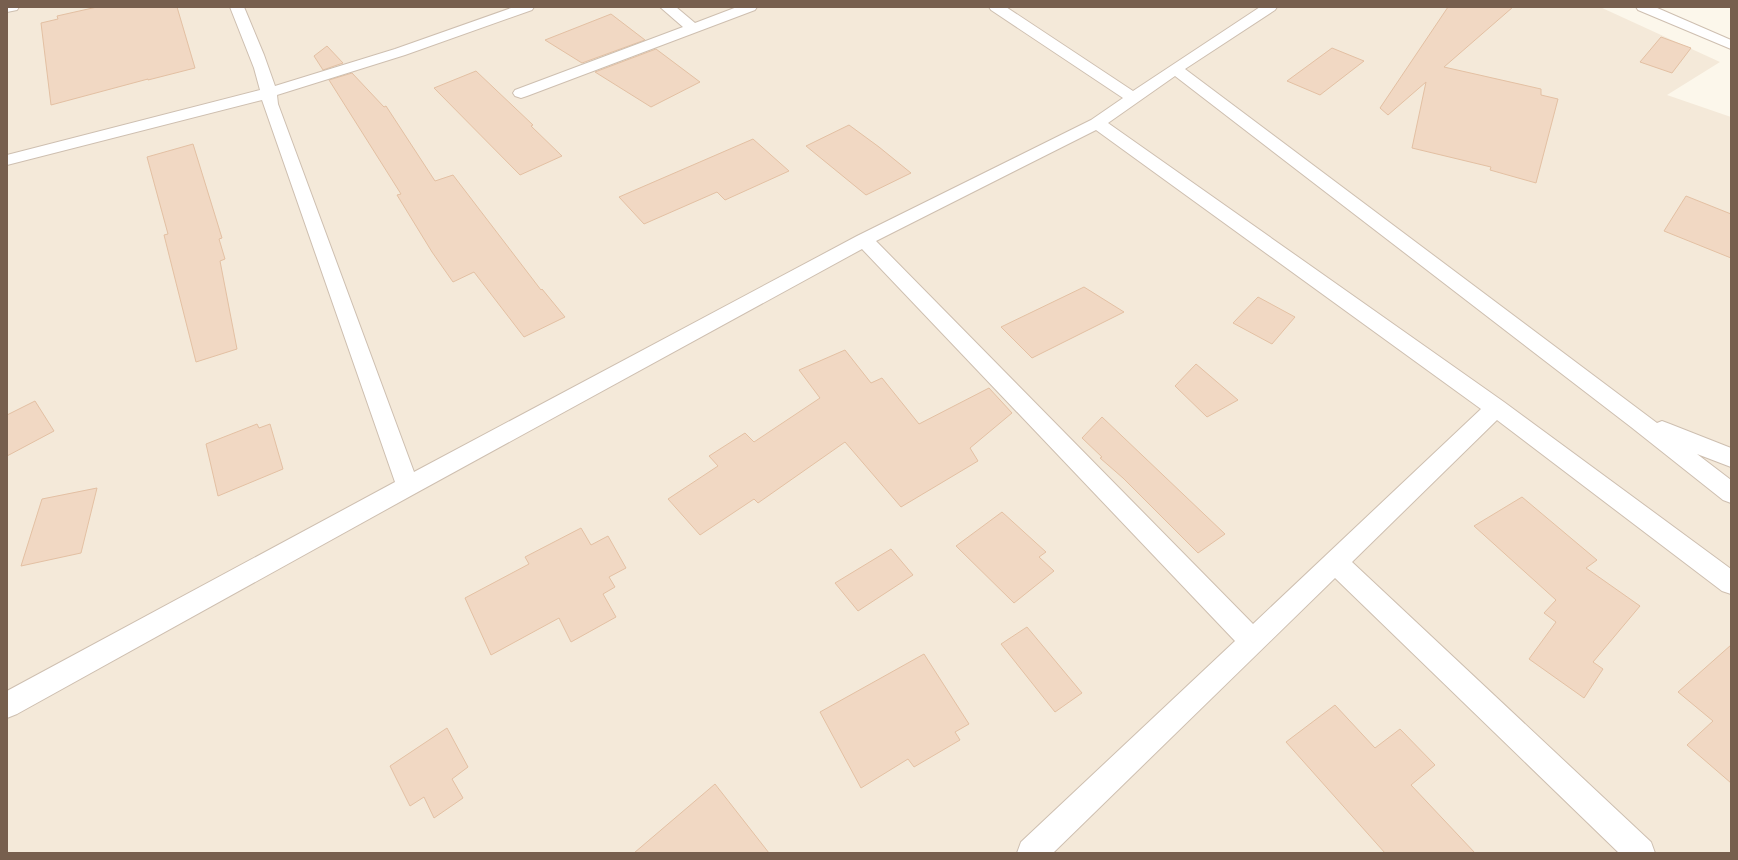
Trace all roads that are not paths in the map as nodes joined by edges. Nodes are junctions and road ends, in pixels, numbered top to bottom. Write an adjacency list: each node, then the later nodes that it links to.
1 (12, 7): 9 (street)
2 (237, 7): 13 (street)
3 (527, 7): 13 (street)
4 (667, 7): 10 (street)
5 (750, 7): 10 (street)
6 (996, 7): 15 (street)
7 (1270, 7): 12 (street)
8 (1643, 7): 11 (street)
9 (7, 8)
10 (693, 28): 14 (street)
11 (1731, 45)
12 (1175, 69): 15 (street); 20 (street)
13 (270, 93): 17 (street); 22 (street)
14 (521, 93)
15 (1134, 98): 16 (street)
16 (1097, 123): 18 (street); 19 (street)
17 (7, 160)
18 (864, 240): 22 (street); 26 (street)
19 (1496, 408): 24 (street); 25 (street)
20 (1639, 421): 21 (street); 23 (street)
21 (1731, 458)
22 (408, 486): 27 (street)
23 (1731, 493)
24 (1335, 562): 26 (street); 29 (street)
25 (1731, 583)
26 (1253, 641): 28 (street)
27 (7, 705)
28 (1032, 853)
29 (1640, 853)

